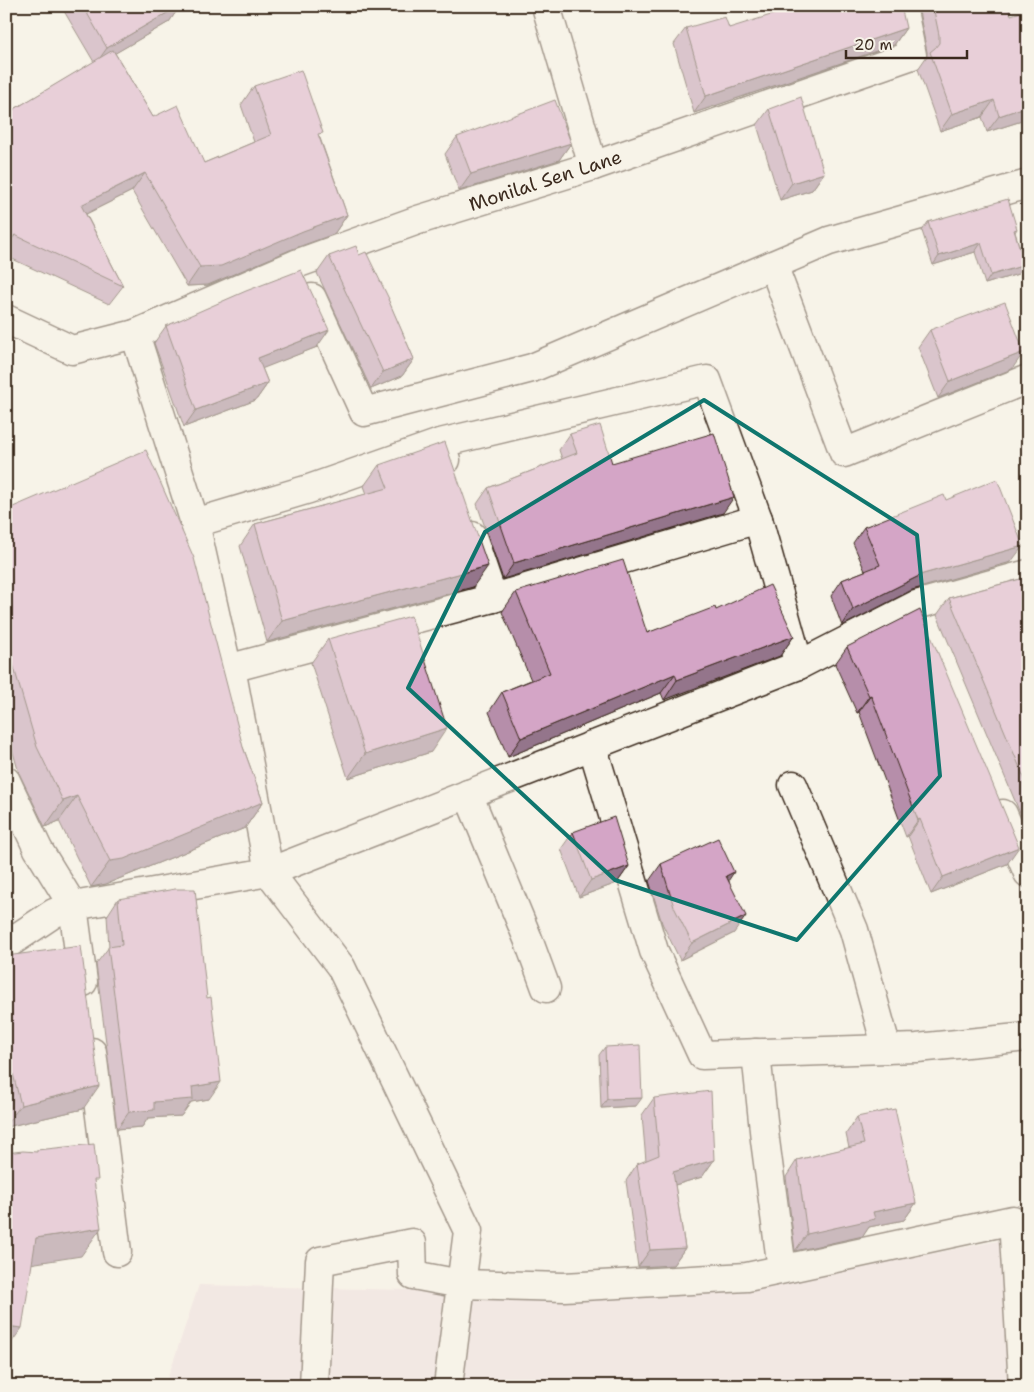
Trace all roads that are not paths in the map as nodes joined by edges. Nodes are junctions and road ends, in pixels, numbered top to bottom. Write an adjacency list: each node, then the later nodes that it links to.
1 (546, 6): 3 (street)
2 (902, 6): 3 (street, Monilal Sen Lane)
3 (593, 166): 5 (street, Monilal Sen Lane)
4 (1028, 184): 6 (street)
5 (296, 264): 6 (street); 8 (street, Monilal Sen Lane)
6 (773, 265): 9 (street)
7 (6, 319): 8 (street, Monilal Sen Lane)
8 (135, 334): 10 (street)
9 (1028, 379)
10 (169, 441): 12 (street); 16 (street)
11 (440, 443): 13 (street); 15 (street); 16 (street)
12 (142, 453)
13 (452, 480)
14 (465, 516): 18 (street)
15 (758, 519): 18 (street); 21 (street)
16 (195, 523): 22 (street)
17 (1028, 574): 19 (street)
18 (493, 598): 22 (street)
19 (916, 605): 20 (street); 21 (street)
20 (927, 631)
21 (799, 665): 23 (street)
22 (230, 668): 28 (street)
23 (592, 745): 27 (street); 35 (street)
24 (6, 781): 30 (street)
25 (793, 785): 34 (street)
26 (994, 792): 29 (street)
27 (468, 794): 28 (street); 32 (street)
28 (269, 872): 30 (street); 39 (street)
29 (1028, 872)
30 (73, 906): 31 (street); 37 (street)
31 (6, 945)
32 (546, 988)
33 (1028, 1037): 34 (street)
34 (887, 1049): 35 (street)
35 (756, 1053): 38 (street)
36 (1020, 1220): 38 (street); 42 (street)
37 (117, 1252)
38 (782, 1269): 39 (street)
39 (461, 1284): 40 (street); 41 (street)
40 (314, 1386)
41 (448, 1386)
42 (1023, 1386)

